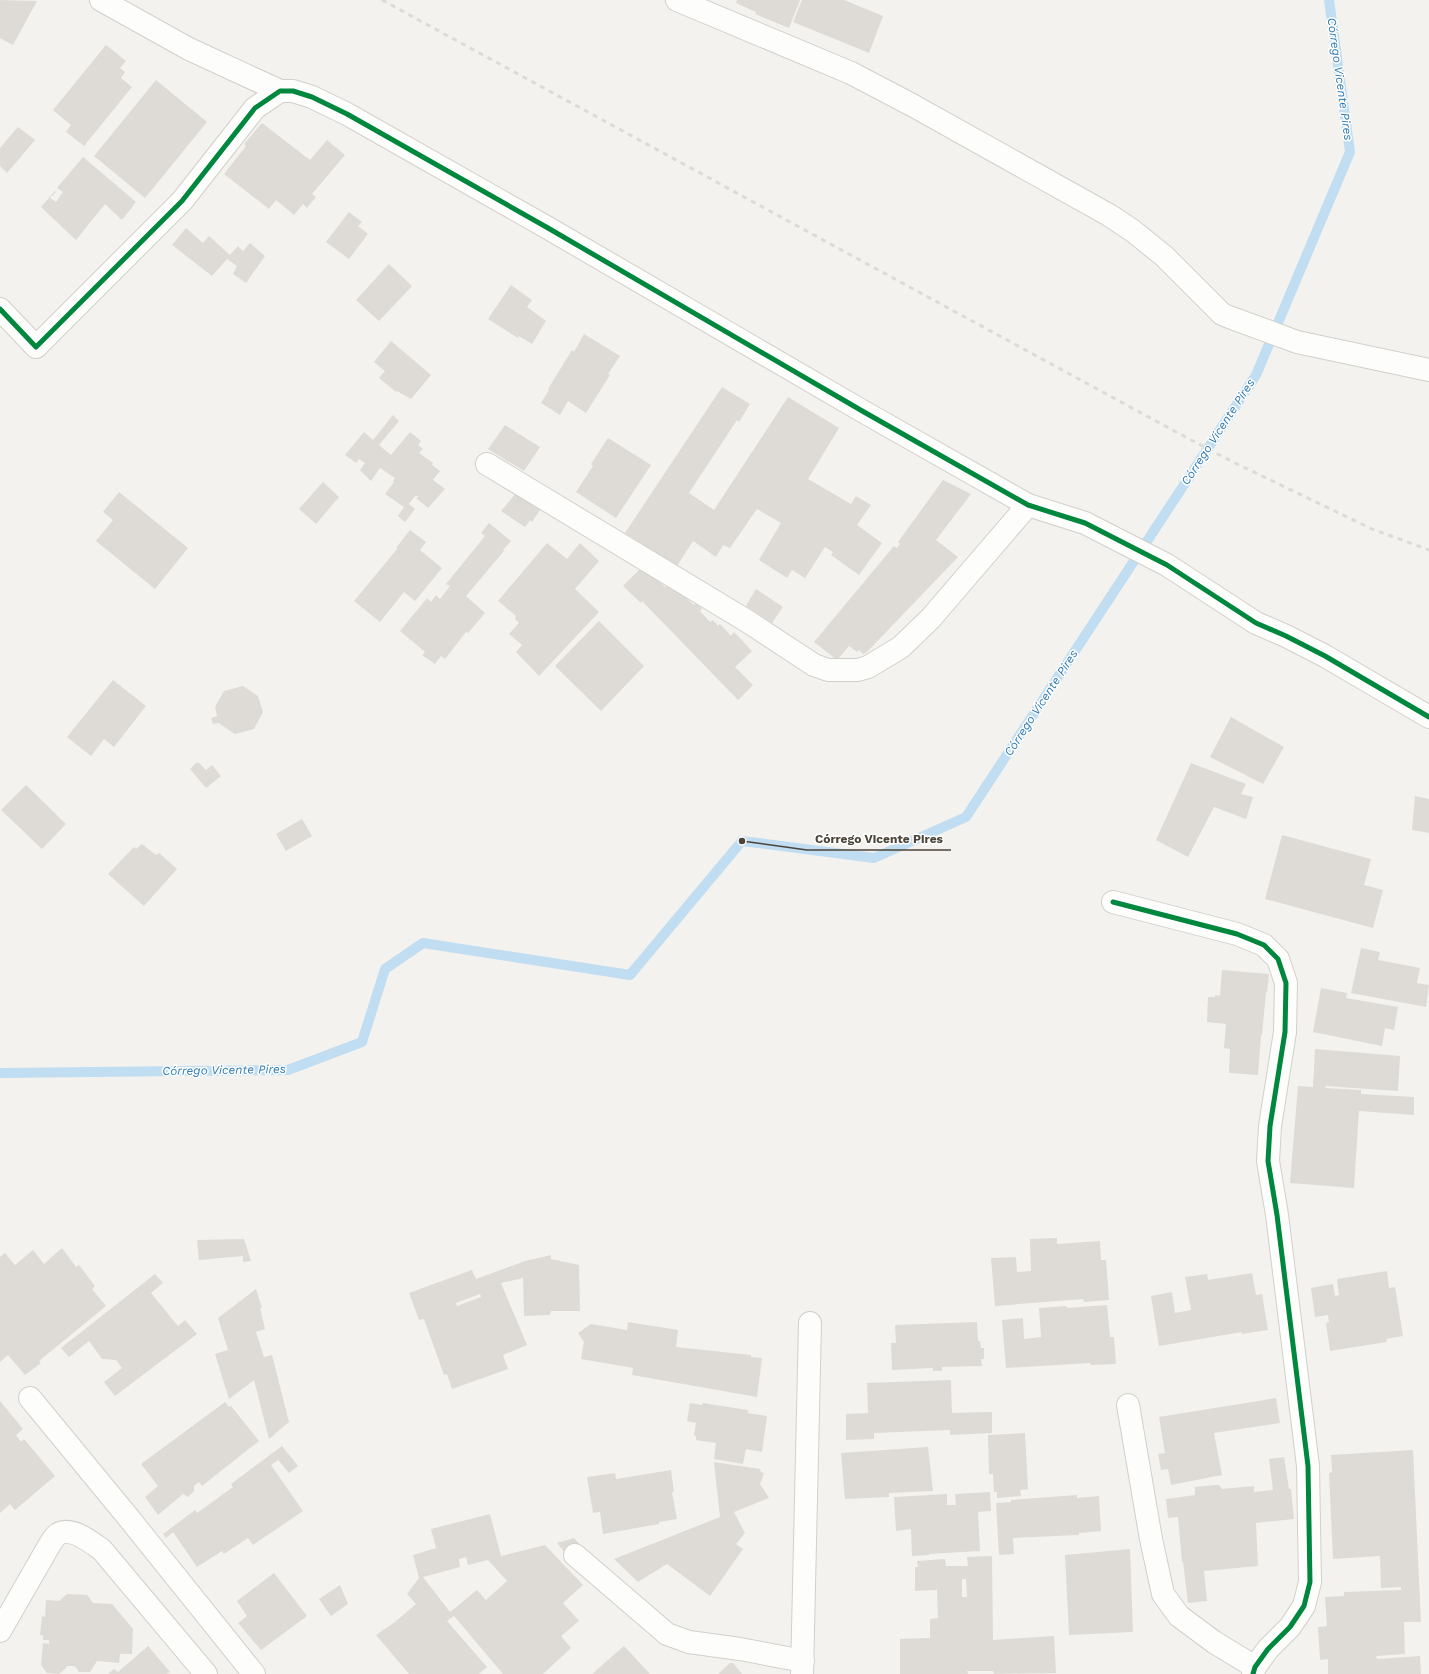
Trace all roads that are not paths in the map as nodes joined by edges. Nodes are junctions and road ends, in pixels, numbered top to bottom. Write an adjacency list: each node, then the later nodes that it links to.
1 (101, 0): 3 (street)
2 (676, 0): 5 (street)
3 (280, 91): 4 (street); 7 (street)
4 (0, 309)
5 (1429, 370)
6 (487, 464): 7 (street)
7 (1028, 504): 8 (street)
8 (1429, 717)
9 (1113, 902): 16 (street)
10 (810, 1323): 15 (street)
11 (30, 1398): 18 (street)
12 (1128, 1405): 16 (street)
13 (575, 1555): 15 (street)
14 (0, 1631): 17 (street)
15 (803, 1667)
16 (1254, 1670)
17 (206, 1674)
18 (254, 1674)

